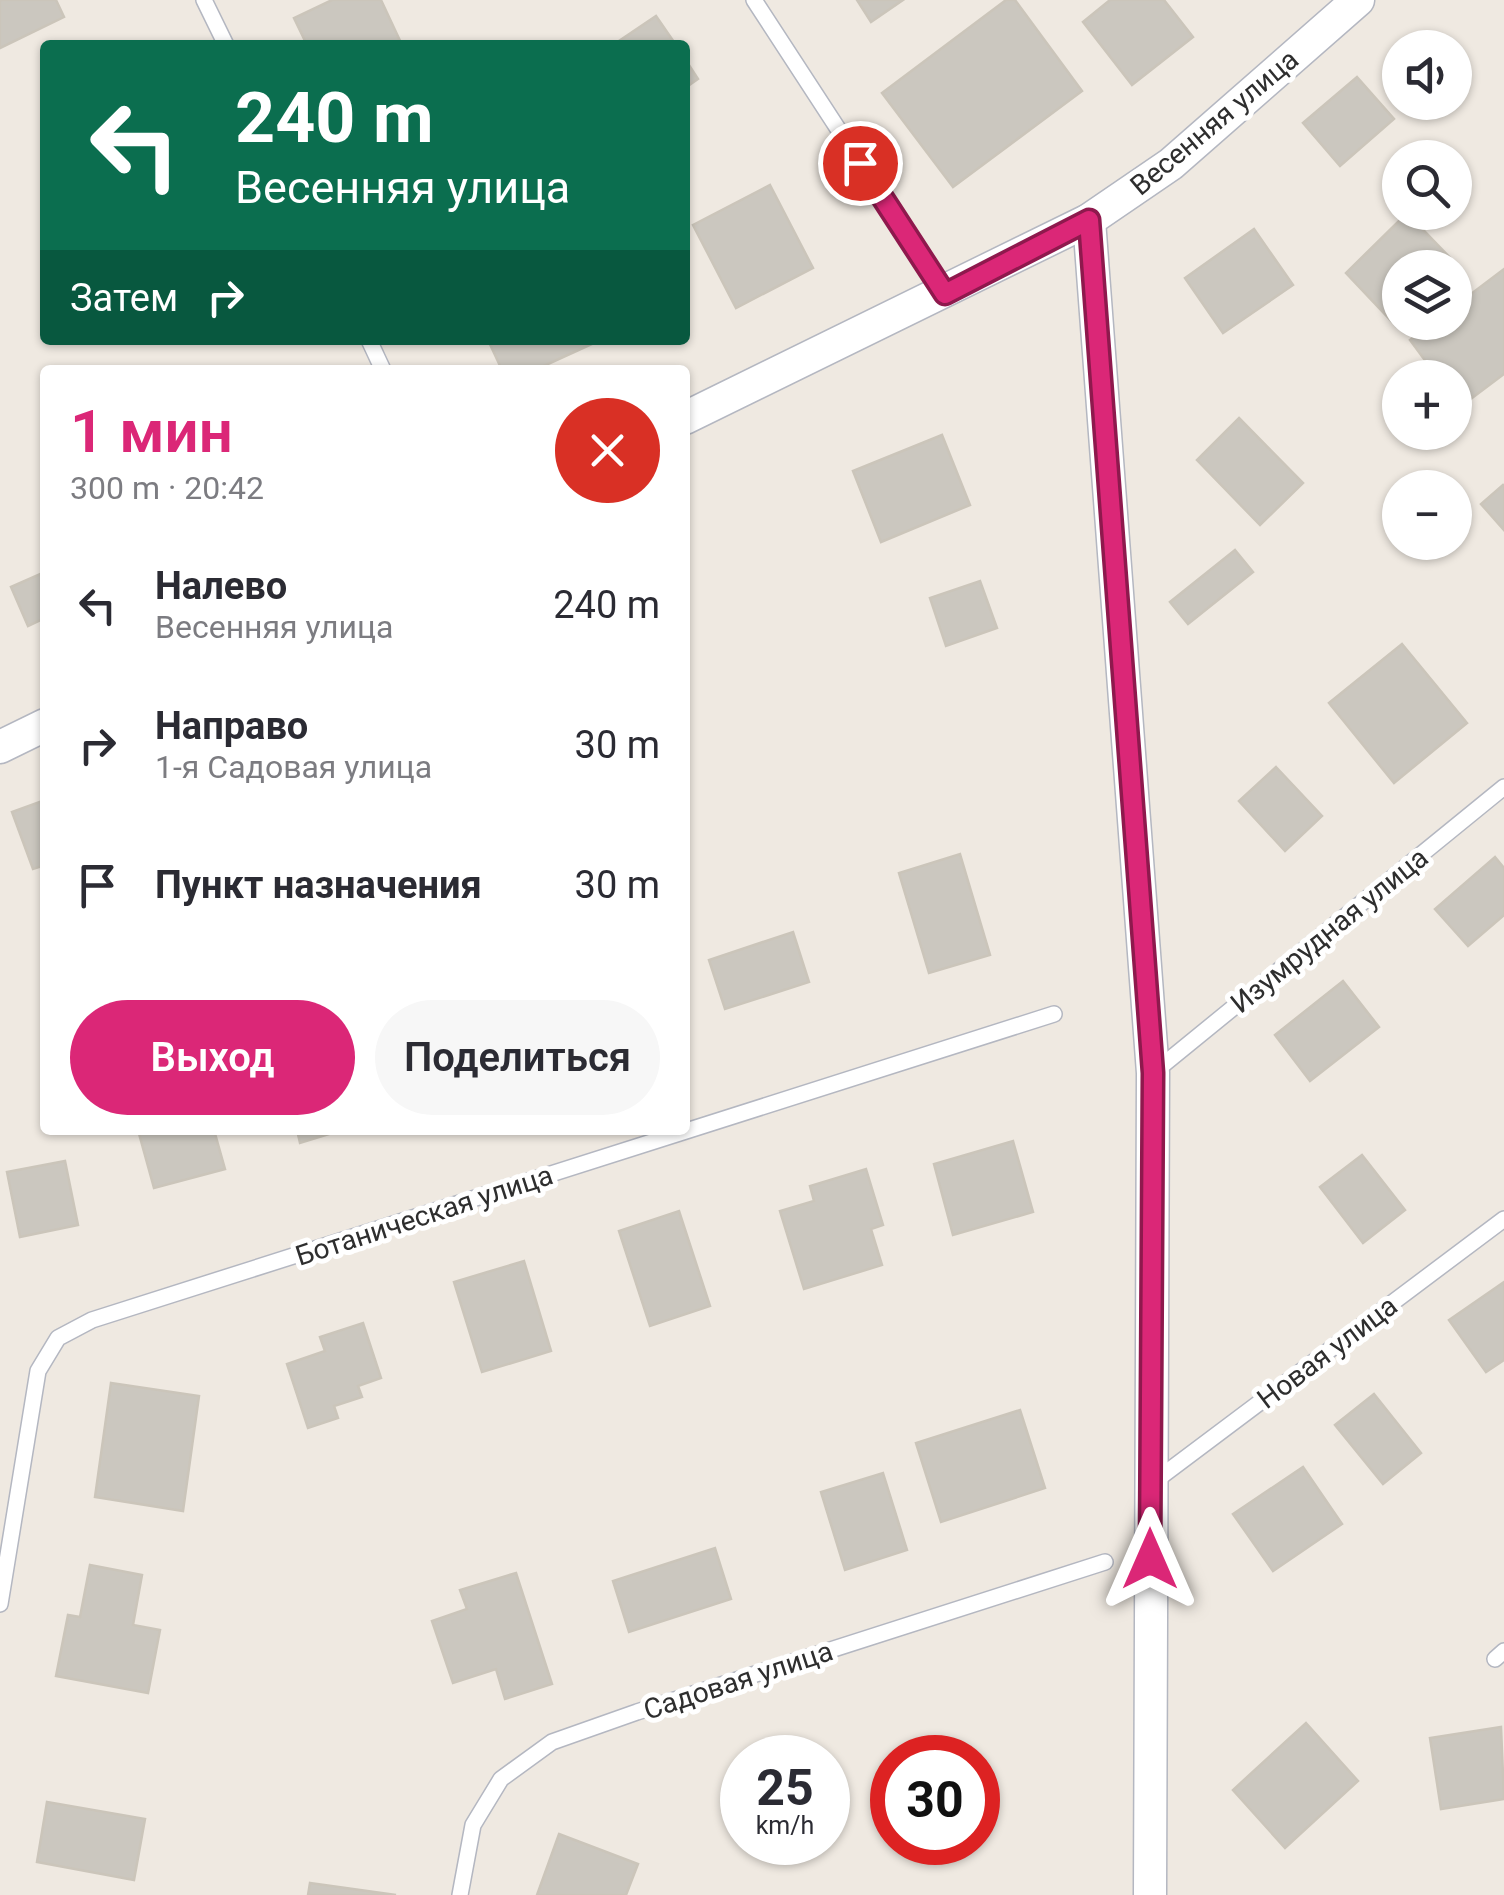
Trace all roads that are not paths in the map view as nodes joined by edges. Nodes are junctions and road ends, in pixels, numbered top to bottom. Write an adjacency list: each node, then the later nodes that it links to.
1 (204, 0): 4 (lane)
2 (754, 0): 6 (lane)
3 (1358, 0): 5 (street, Весенняя улица)
4 (224, 40)
5 (1089, 220): 6 (street, Весенняя улица); 12 (street)
6 (945, 294): 7 (street, Весенняя улица)
7 (690, 416)
8 (40, 728): 9 (street)
9 (0, 747)
10 (1504, 788): 12 (lane, Изумрудная улица)
11 (1054, 1014): 13 (lane, Ботаническая улица)
12 (1153, 1073): 16 (street)
13 (690, 1130)
14 (674, 1135): 18 (lane, Ботаническая улица)
15 (1504, 1220): 16 (lane, Новая улица)
16 (1151, 1485): 20 (street)
17 (1105, 1562): 19 (lane, Садовая улица)
18 (0, 1604)
19 (460, 1895)
20 (1150, 1895)

